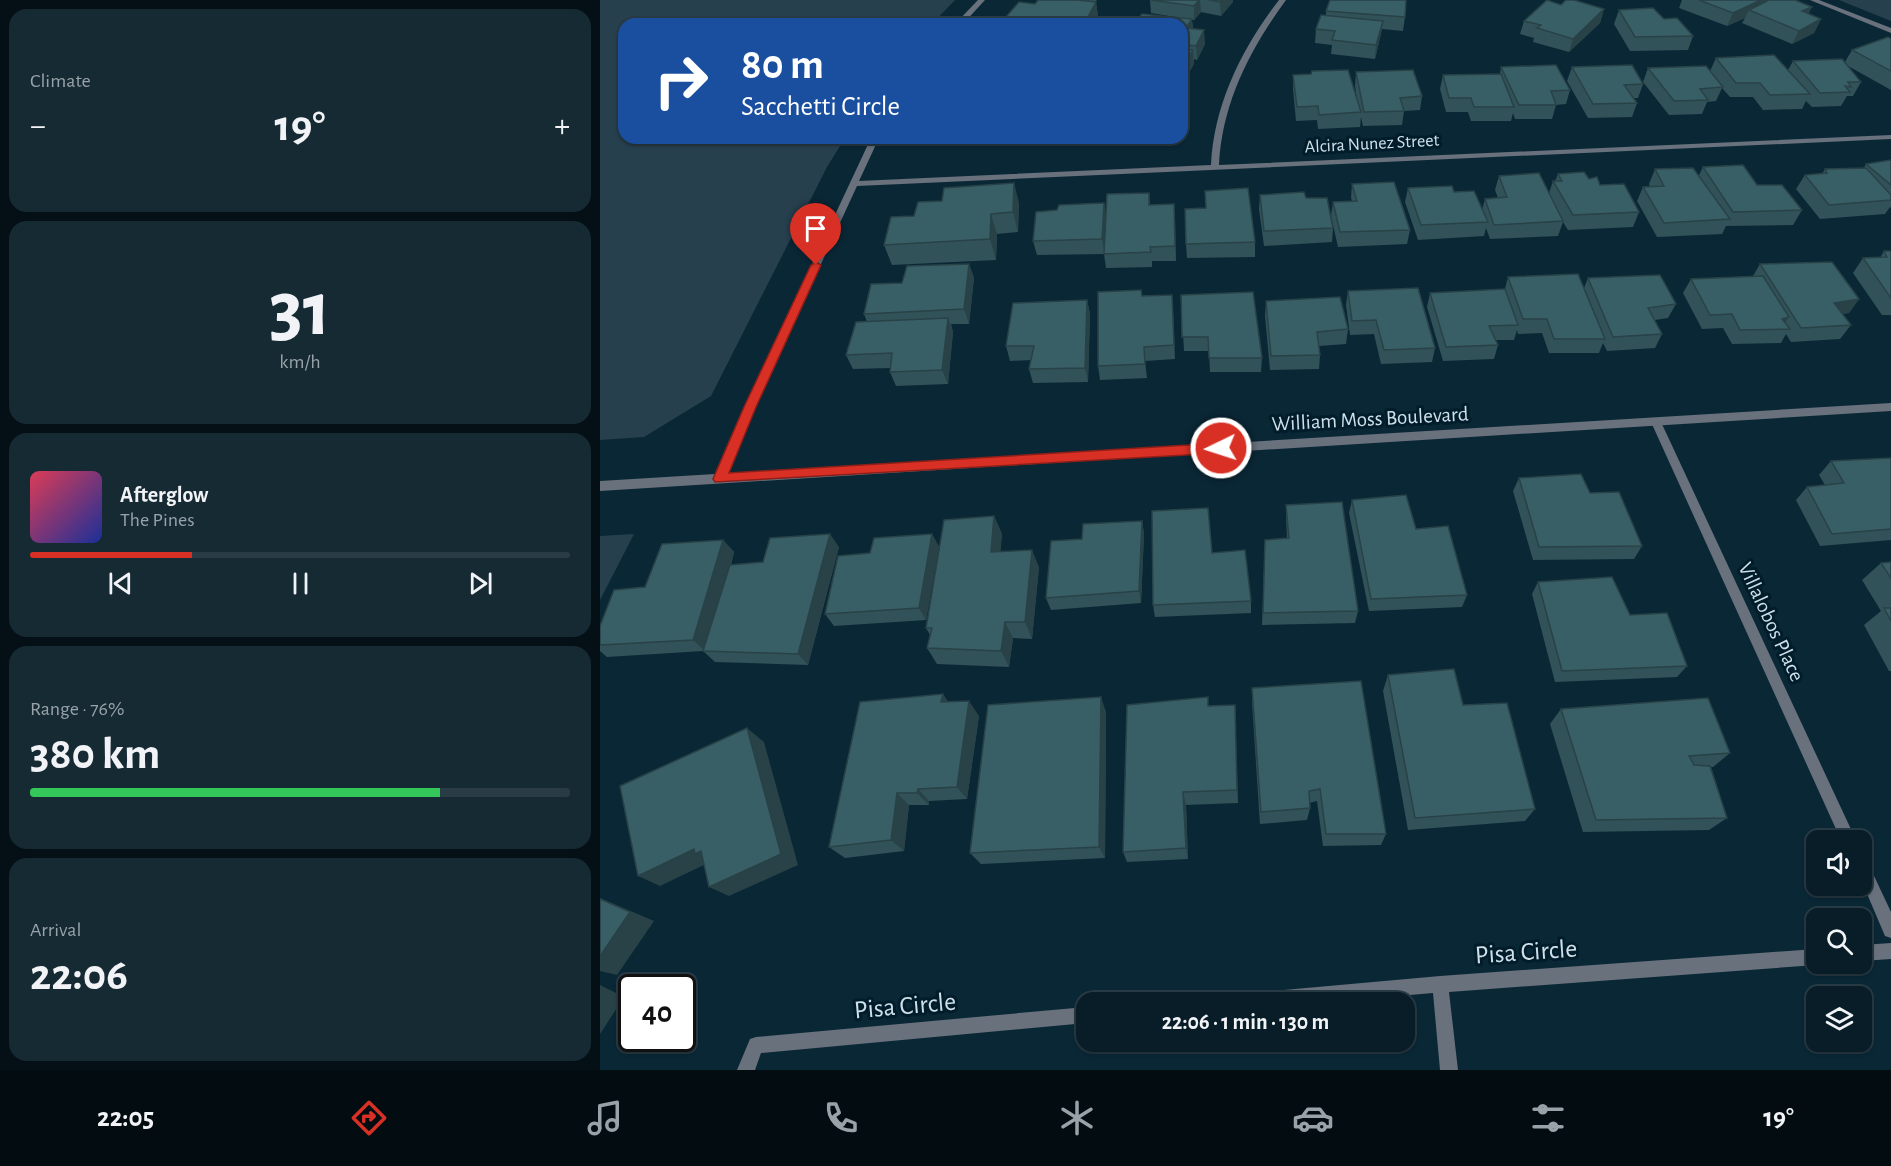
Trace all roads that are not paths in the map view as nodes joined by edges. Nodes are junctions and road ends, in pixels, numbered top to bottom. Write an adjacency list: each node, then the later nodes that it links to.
1 (982, 0): 4 (street)
2 (1283, 0): 8 (street)
3 (1813, 0): 5 (street)
4 (965, 18)
5 (1891, 32)
6 (1891, 137): 8 (street, Alcira Nunez Street)
7 (872, 144): 9 (street)
8 (1215, 168): 9 (street, Alcira Nunez Street)
9 (854, 184): 12 (street)
10 (1891, 407): 11 (street, William Moss Boulevard)
11 (1656, 422): 12 (street, William Moss Boulevard); 14 (street, Villalobos Place)
12 (720, 479): 13 (street, William Moss Boulevard)
13 (600, 486)
14 (1844, 830)
15 (1872, 888): 16 (street)
16 (1891, 930)
17 (1891, 951): 18 (street)
18 (1872, 952)
19 (1806, 958): 20 (street, Pisa Circle)
20 (1440, 984): 21 (street, Pisa Circle); 24 (street)
21 (1350, 992)
22 (1076, 1017): 23 (street, Pisa Circle)
23 (746, 1070)
24 (1449, 1070)

